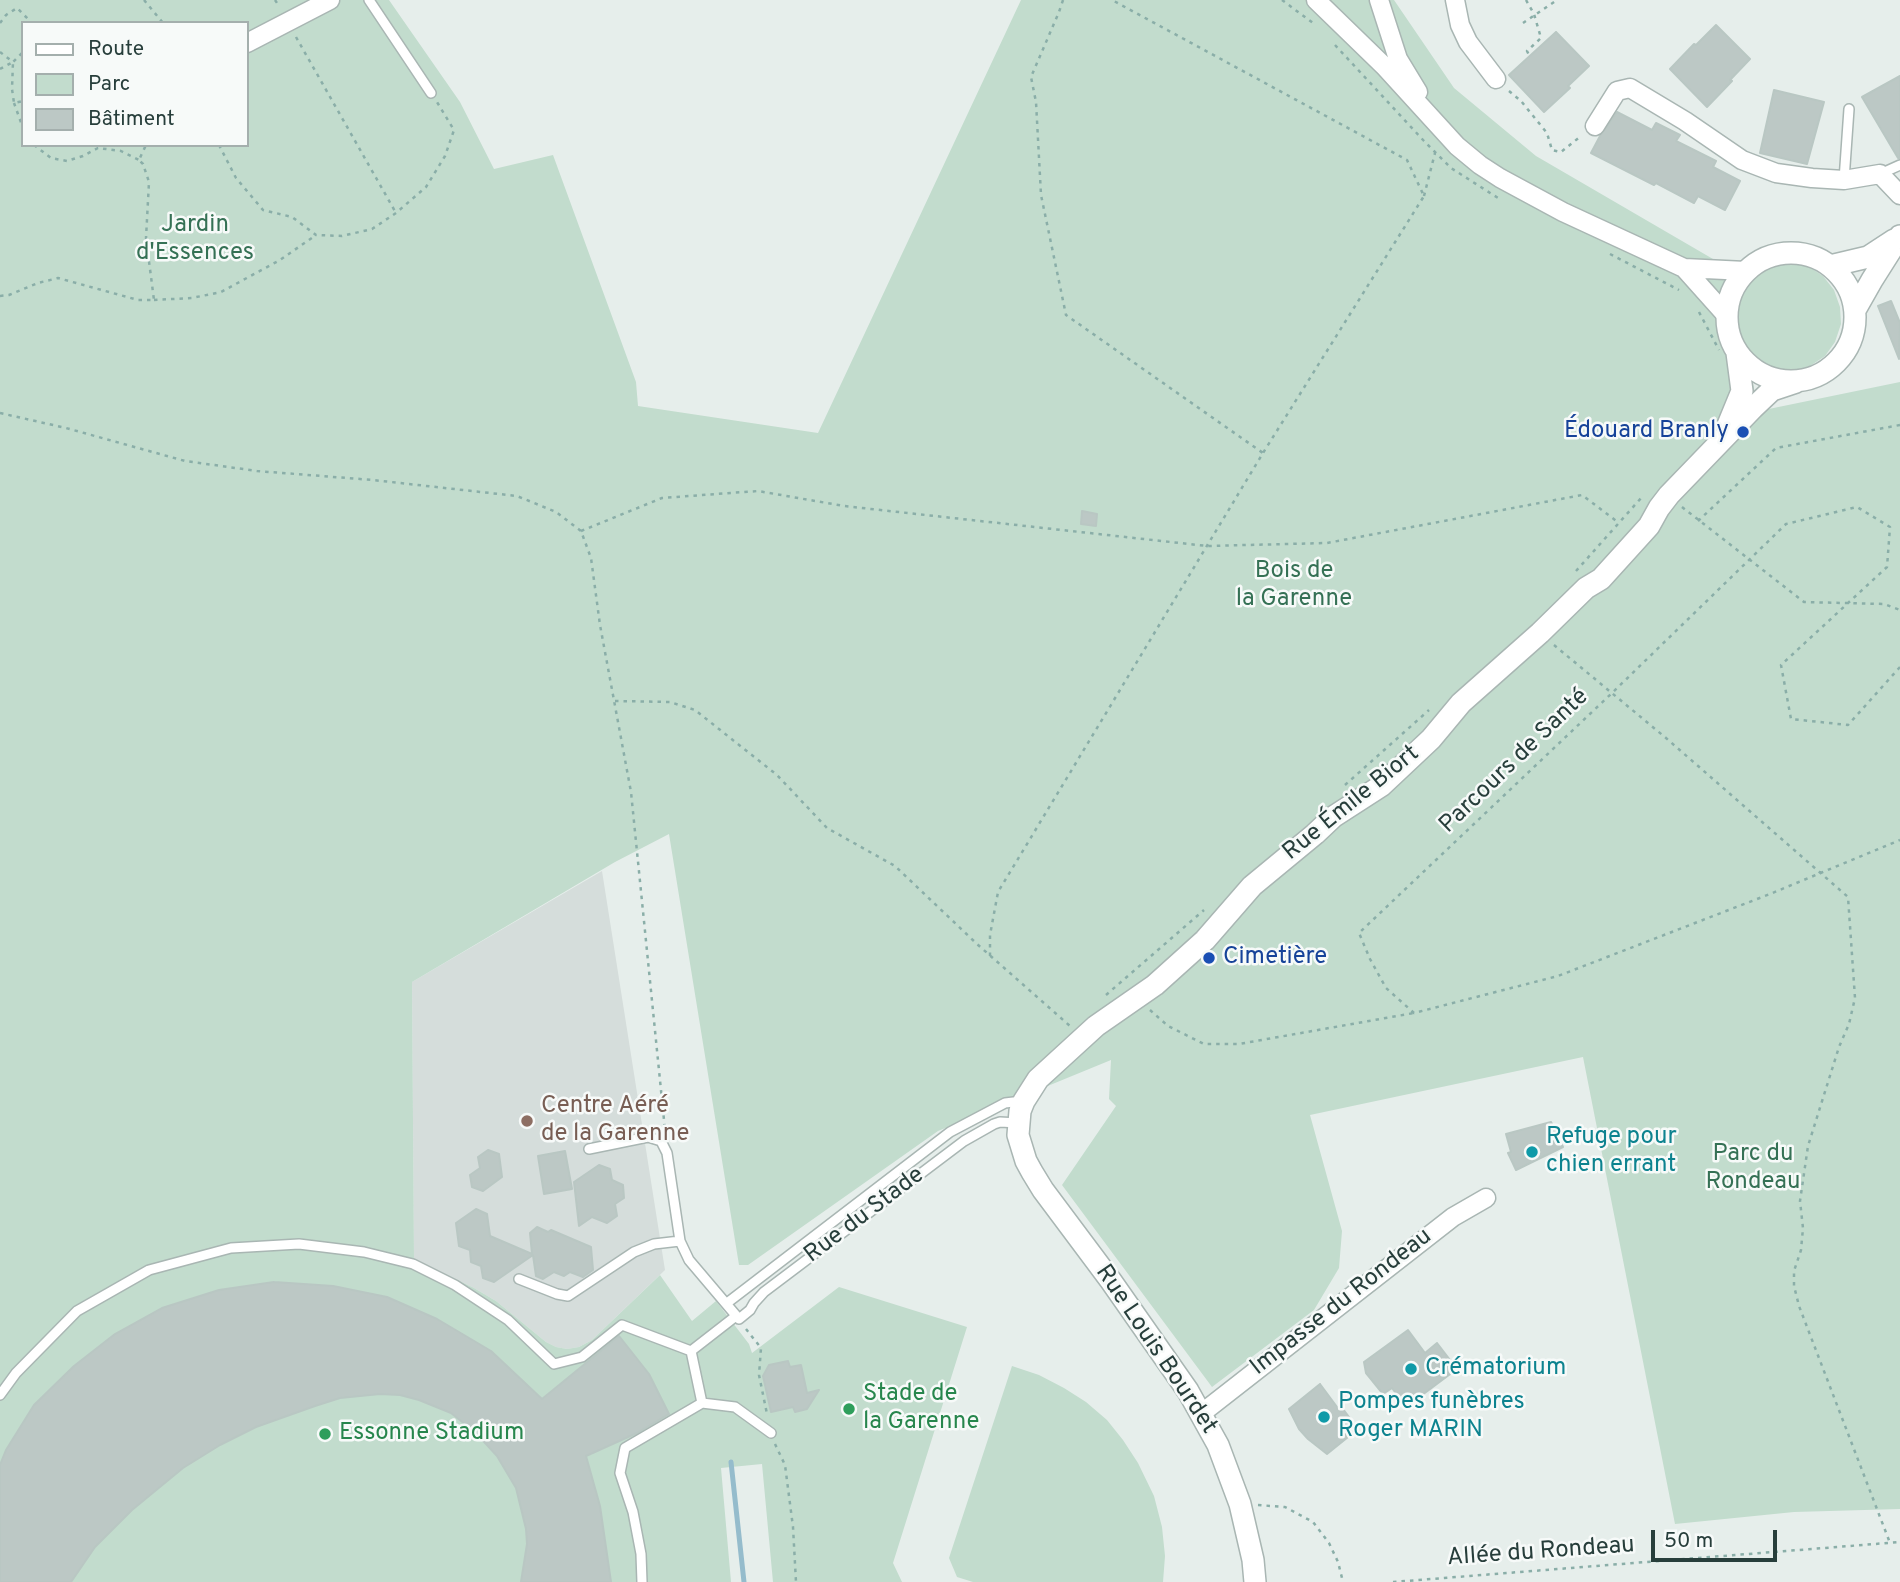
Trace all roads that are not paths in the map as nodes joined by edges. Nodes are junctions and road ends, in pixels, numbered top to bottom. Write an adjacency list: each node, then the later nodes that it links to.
1 (330, 0): 6 (street)
2 (369, 0): 8 (lane)
3 (1316, 0): 11 (street)
4 (1379, 0): 11 (street)
5 (1455, 0): 7 (street)
6 (248, 42)
7 (1496, 79)
8 (431, 93)
9 (1849, 110): 14 (lane)
10 (1595, 126): 14 (street)
11 (1439, 128): 18 (street)
12 (1900, 165): 13 (lane)
13 (1881, 174): 14 (street); 15 (street)
14 (1844, 180)
15 (1900, 195)
16 (1899, 237): 17 (street); 20 (street)
17 (1830, 267): 19 (street); 20 (street)
18 (1684, 268): 19 (street); 21 (street)
19 (1746, 271): 21 (street)
20 (1855, 310): 23 (street)
21 (1726, 315): 22 (street)
22 (1729, 354): 23 (street); 24 (street, Rue Émile Biort)
23 (1796, 382): 24 (street, Rue Émile Biort)
24 (1693, 470): 25 (street, Rue Émile Biort)
25 (1024, 1101): 26 (street, Rue Émile Biort); 31 (lane, Rue du Stade)
26 (1019, 1129): 32 (lane, Rue du Stade); 36 (street, Rue Louis Bourdet)
27 (589, 1149): 29 (lane)
28 (1486, 1198): 36 (street, Impasse du Rondeau)
29 (680, 1241): 30 (lane); 31 (lane)
30 (519, 1279)
31 (727, 1303): 32 (lane)
32 (738, 1317): 33 (lane, Rue du Stade)
33 (691, 1351): 34 (lane); 35 (lane)
34 (0, 1395)
35 (702, 1403): 37 (lane); 38 (lane)
36 (1202, 1413): 39 (street, Rue Louis Bourdet)
37 (771, 1433)
38 (642, 1582)
39 (1255, 1582)

